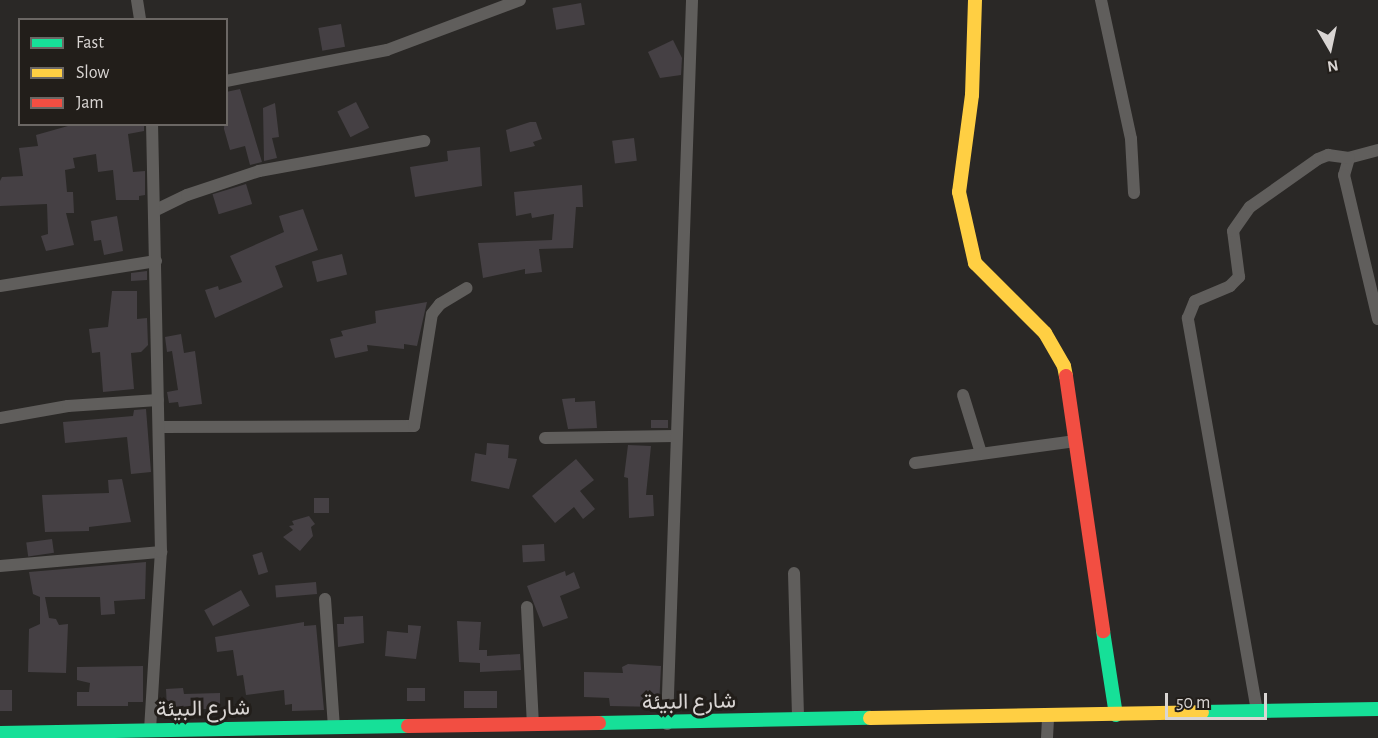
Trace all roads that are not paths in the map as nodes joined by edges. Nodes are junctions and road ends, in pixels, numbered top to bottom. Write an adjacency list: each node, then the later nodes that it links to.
1 (137, 0): 6 (street)
2 (520, 0): 7 (street)
3 (692, 0): 22 (street)
4 (975, 0): 24 (street)
5 (1101, 0): 12 (street)
6 (140, 18)
7 (228, 81)
8 (152, 126): 13 (street)
9 (424, 141): 13 (street)
10 (1378, 150): 11 (street)
11 (1349, 158): 17 (street); 33 (street)
12 (1134, 193)
13 (156, 210): 14 (street)
14 (156, 261): 15 (street); 19 (street)
15 (0, 286)
16 (467, 288): 21 (street)
17 (1378, 319)
18 (963, 394): 25 (street)
19 (158, 400): 20 (street); 21 (street)
20 (0, 418)
21 (159, 427): 27 (street)
22 (675, 436): 23 (street); 37 (street)
23 (545, 438)
24 (1076, 441): 25 (street); 34 (street)
25 (981, 453): 26 (street)
26 (915, 463)
27 (161, 552): 28 (street); 40 (street)
28 (0, 566)
29 (794, 573): 36 (street)
30 (325, 599): 39 (street)
31 (527, 607): 38 (street)
32 (1378, 709): 33 (street, شارع البيئة)
33 (1257, 711): 34 (street, شارع البيئة)
34 (1116, 715): 35 (street, شارع البيئة)
35 (1048, 717): 36 (street, شارع البيئة); 42 (street)
36 (798, 720): 37 (street, شارع البيئة)
37 (667, 724): 38 (street, شارع البيئة)
38 (533, 725): 39 (street, شارع البيئة)
39 (334, 728): 40 (street, شارع البيئة)
40 (150, 730): 41 (street, شارع البيئة)
41 (0, 733)
42 (1047, 738)

